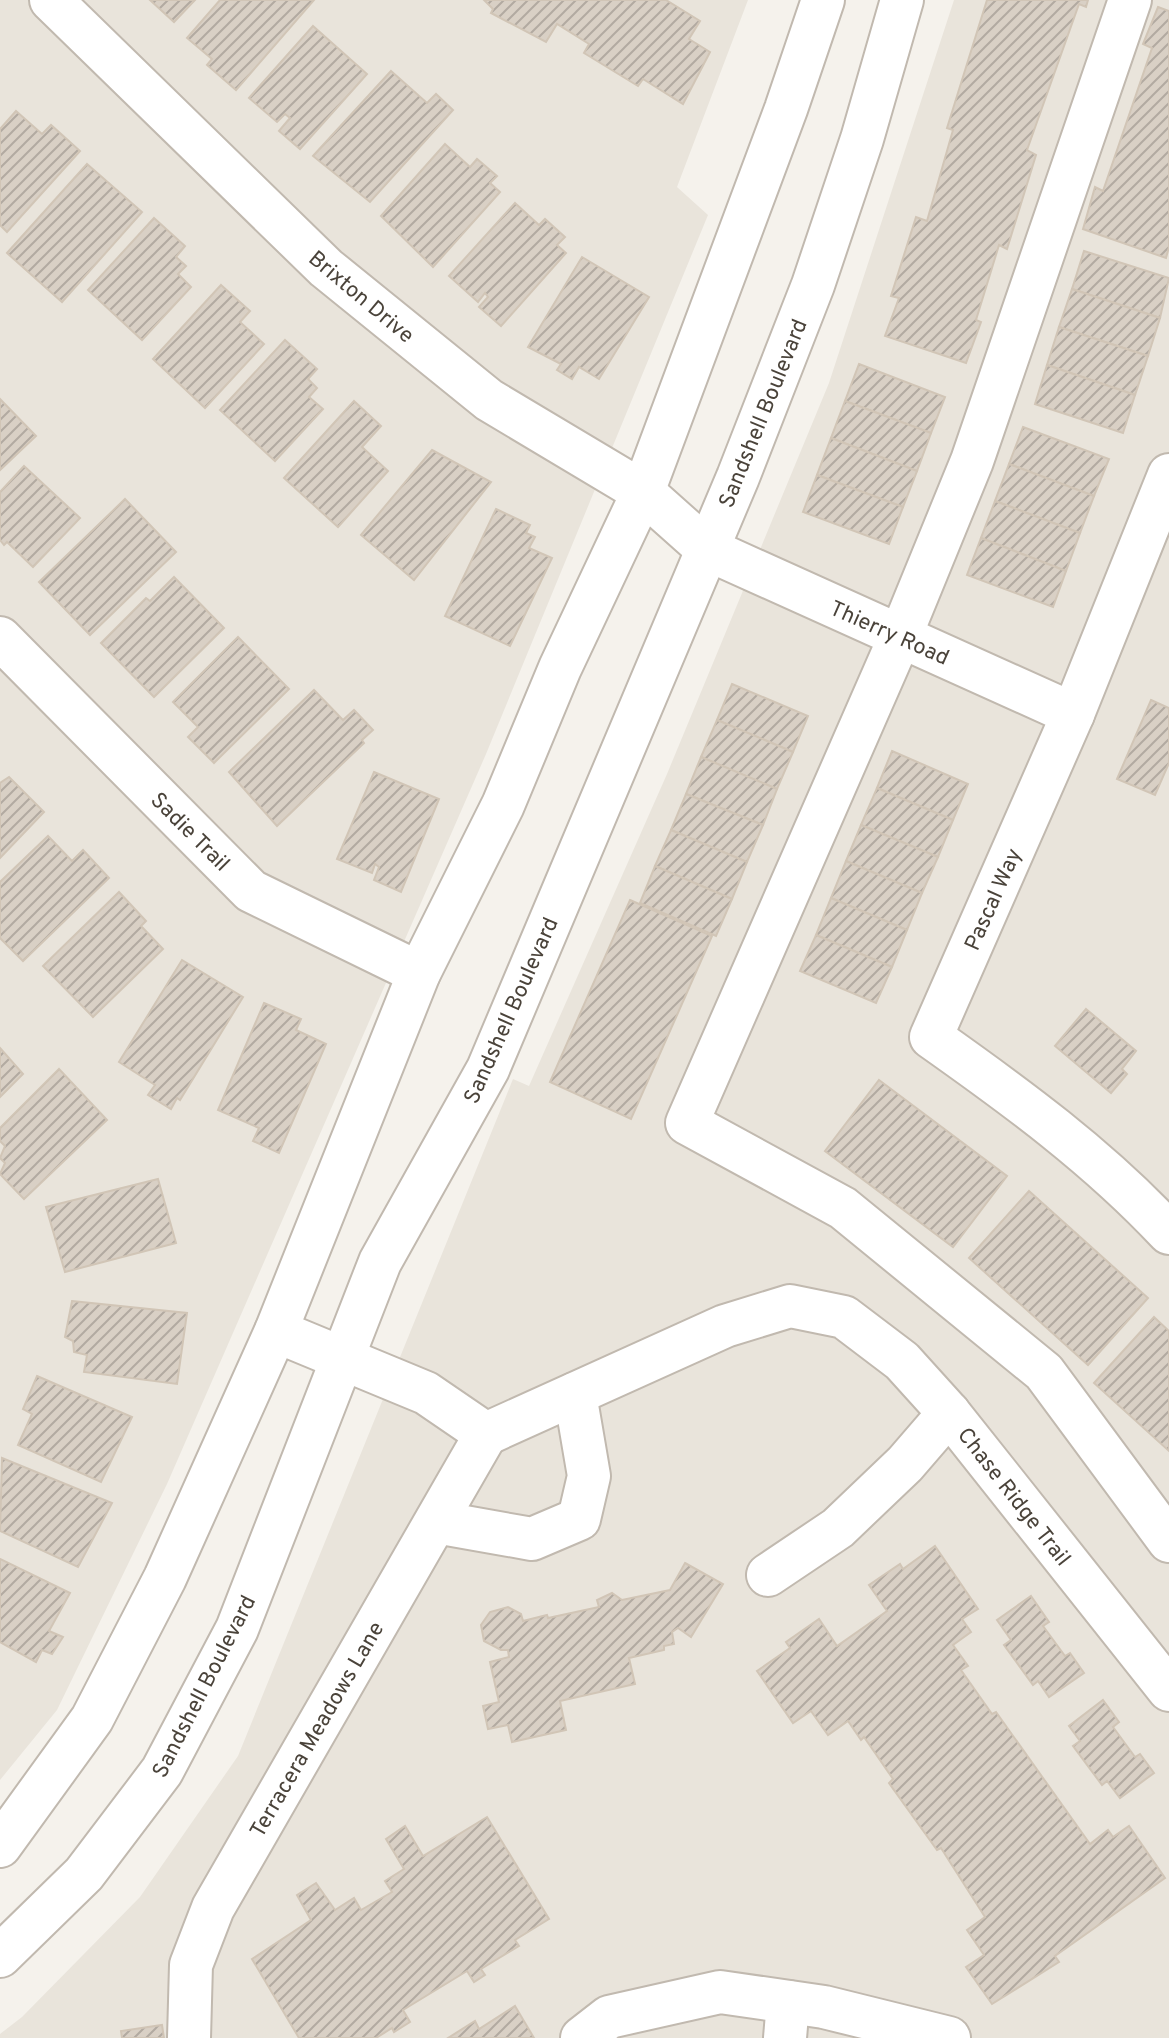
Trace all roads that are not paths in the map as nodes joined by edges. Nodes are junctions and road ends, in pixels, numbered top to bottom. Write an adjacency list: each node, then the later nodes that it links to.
1 (51, 0): 6 (street, Brixton Drive)
2 (823, 0): 6 (street)
3 (902, 0): 7 (street, Sandshell Boulevard)
4 (1130, 0): 8 (street)
5 (1169, 475): 10 (street, Pascal Way)
6 (643, 492): 7 (street, Brixton Drive); 11 (street)
7 (707, 549): 8 (street, Thierry Road); 14 (street, Sandshell Boulevard)
8 (900, 637): 10 (street, Thierry Road); 19 (street)
9 (0, 638): 11 (street, Sadie Trail)
10 (1073, 714): 12 (street, Pascal Way)
11 (419, 973): 13 (street)
12 (1169, 1233)
13 (276, 1331): 14 (street); 22 (street)
14 (343, 1357): 17 (street); 23 (street, Sandshell Boulevard)
15 (575, 1394): 16 (street, Chase Ridge Trail); 17 (street); 18 (street)
16 (949, 1413): 20 (street); 21 (street, Chase Ridge Trail)
17 (486, 1434): 18 (street, Terracera Meadows Lane)
18 (436, 1522): 25 (street, Terracera Meadows Lane)
19 (1169, 1541)
20 (768, 1575)
21 (1169, 1690)
22 (0, 1846)
23 (0, 1956)
24 (787, 2020): 26 (street); 27 (street)
25 (189, 2038)
26 (582, 2038)
27 (949, 2038)

